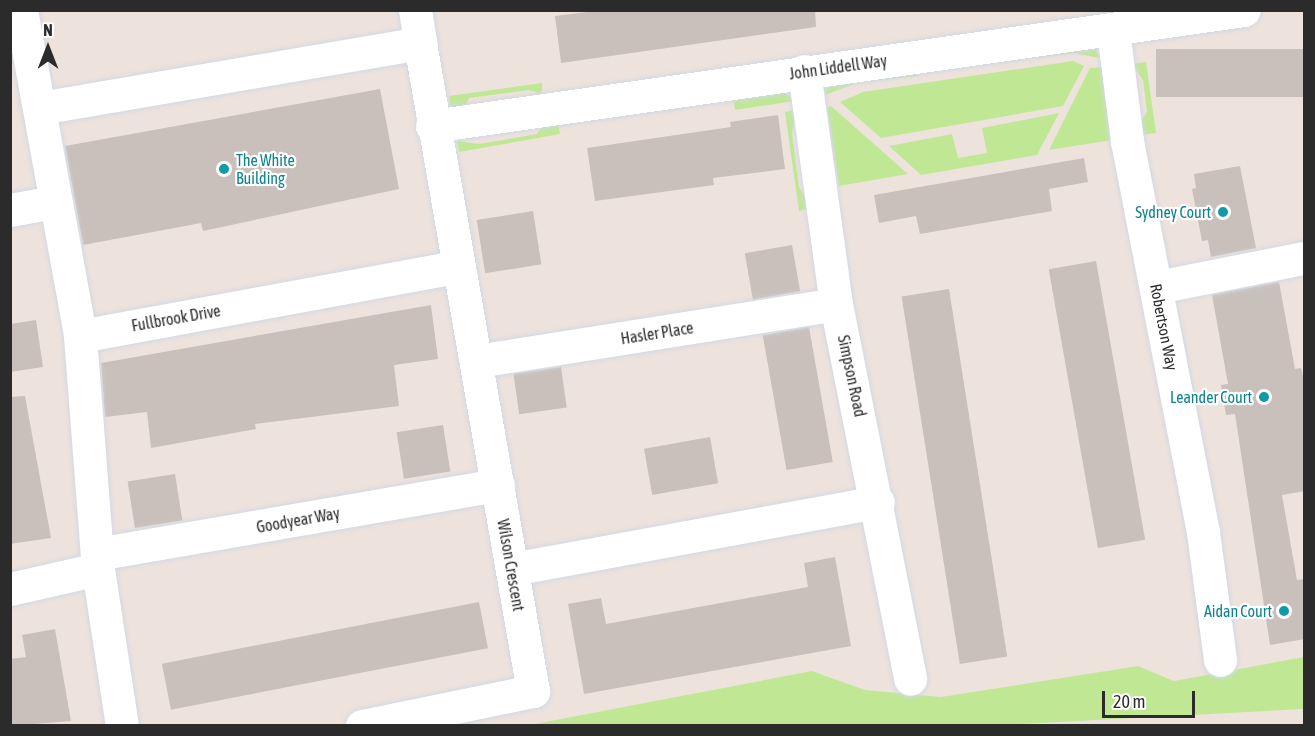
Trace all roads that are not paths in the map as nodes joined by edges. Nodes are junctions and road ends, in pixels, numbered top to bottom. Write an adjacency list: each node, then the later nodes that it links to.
1 (21, 10): 7 (street)
2 (415, 10): 5 (street)
3 (1244, 10): 4 (street, John Liddell Way)
4 (1113, 30): 6 (street, John Liddell Way); 13 (street, Robertson Way)
5 (420, 43): 7 (street); 8 (street)
6 (804, 71): 8 (street, John Liddell Way); 14 (street, Simpson Road)
7 (40, 108): 9 (street)
8 (432, 126): 12 (street)
9 (54, 202): 10 (street); 15 (street)
10 (10, 210)
11 (1305, 258): 13 (street)
12 (456, 267): 15 (street, Fullbrook Drive); 16 (street, Wilson Crescent)
13 (1157, 287): 22 (street, Robertson Way)
14 (836, 304): 16 (street, Hasler Place); 18 (street, Simpson Road)
15 (80, 336): 19 (street)
16 (477, 361): 17 (street, Wilson Crescent)
17 (498, 485): 19 (street, Goodyear Way); 20 (street, Wilson Crescent)
18 (878, 502): 20 (street); 23 (street, Simpson Road)
19 (98, 562): 21 (street, Goodyear Way); 24 (street)
20 (512, 569): 25 (street, Wilson Crescent)
21 (10, 589)
22 (1220, 660)
23 (910, 679)
24 (122, 726)
25 (362, 726)

